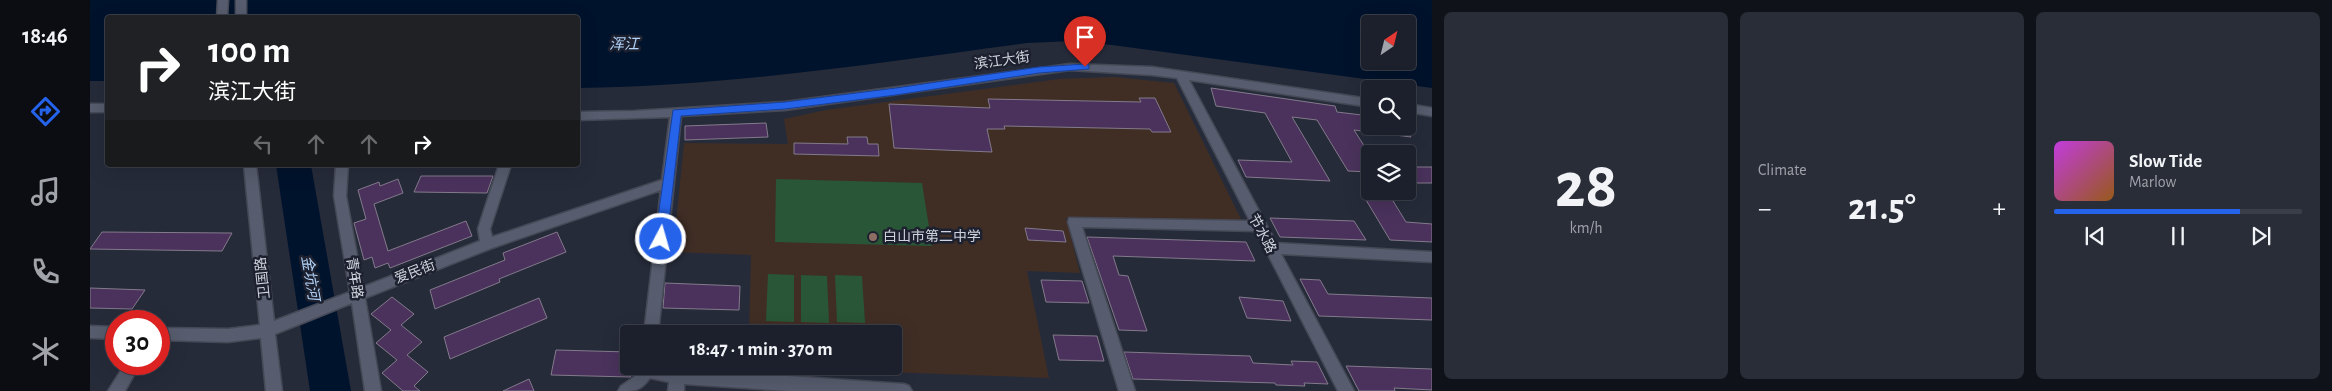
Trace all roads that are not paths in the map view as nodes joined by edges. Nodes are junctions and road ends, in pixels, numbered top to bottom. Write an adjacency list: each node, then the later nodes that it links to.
1 (223, 0): 3 (street)
2 (241, 0): 4 (street)
3 (222, 15)
4 (241, 15)
5 (1181, 76): 6 (street, 滨江大街); 10 (street, 滨江大街); 17 (street, 节水路)
6 (1361, 102)
7 (90, 108): 8 (street)
8 (105, 108)
9 (1416, 109): 11 (street)
10 (676, 112): 12 (street, 滨江大街); 16 (street)
11 (1432, 112)
12 (580, 116)
13 (250, 167): 23 (street, 卫国路)
14 (342, 167): 21 (street, 青年路)
15 (504, 167): 18 (street)
16 (667, 183): 18 (street, 爱民街); 22 (street)
17 (1258, 226): 19 (street, 节水路); 37 (street)
18 (487, 244): 21 (street, 爱民街)
19 (1270, 248): 20 (street); 38 (street, 节水路)
20 (1432, 257)
21 (352, 296): 23 (street, 爱民街); 34 (street, 青年路)
22 (652, 325)
23 (268, 330): 26 (street, 爱民街); 33 (street, 卫国路)
24 (90, 332): 25 (street)
25 (105, 333)
26 (170, 334)
27 (126, 375): 32 (street)
28 (643, 375): 35 (street)
29 (660, 375): 30 (street)
30 (677, 384): 31 (street)
31 (837, 389): 36 (street)
32 (116, 391)
33 (274, 391)
34 (373, 391)
35 (626, 391)
36 (904, 391)
37 (1127, 391)
38 (1346, 391)

